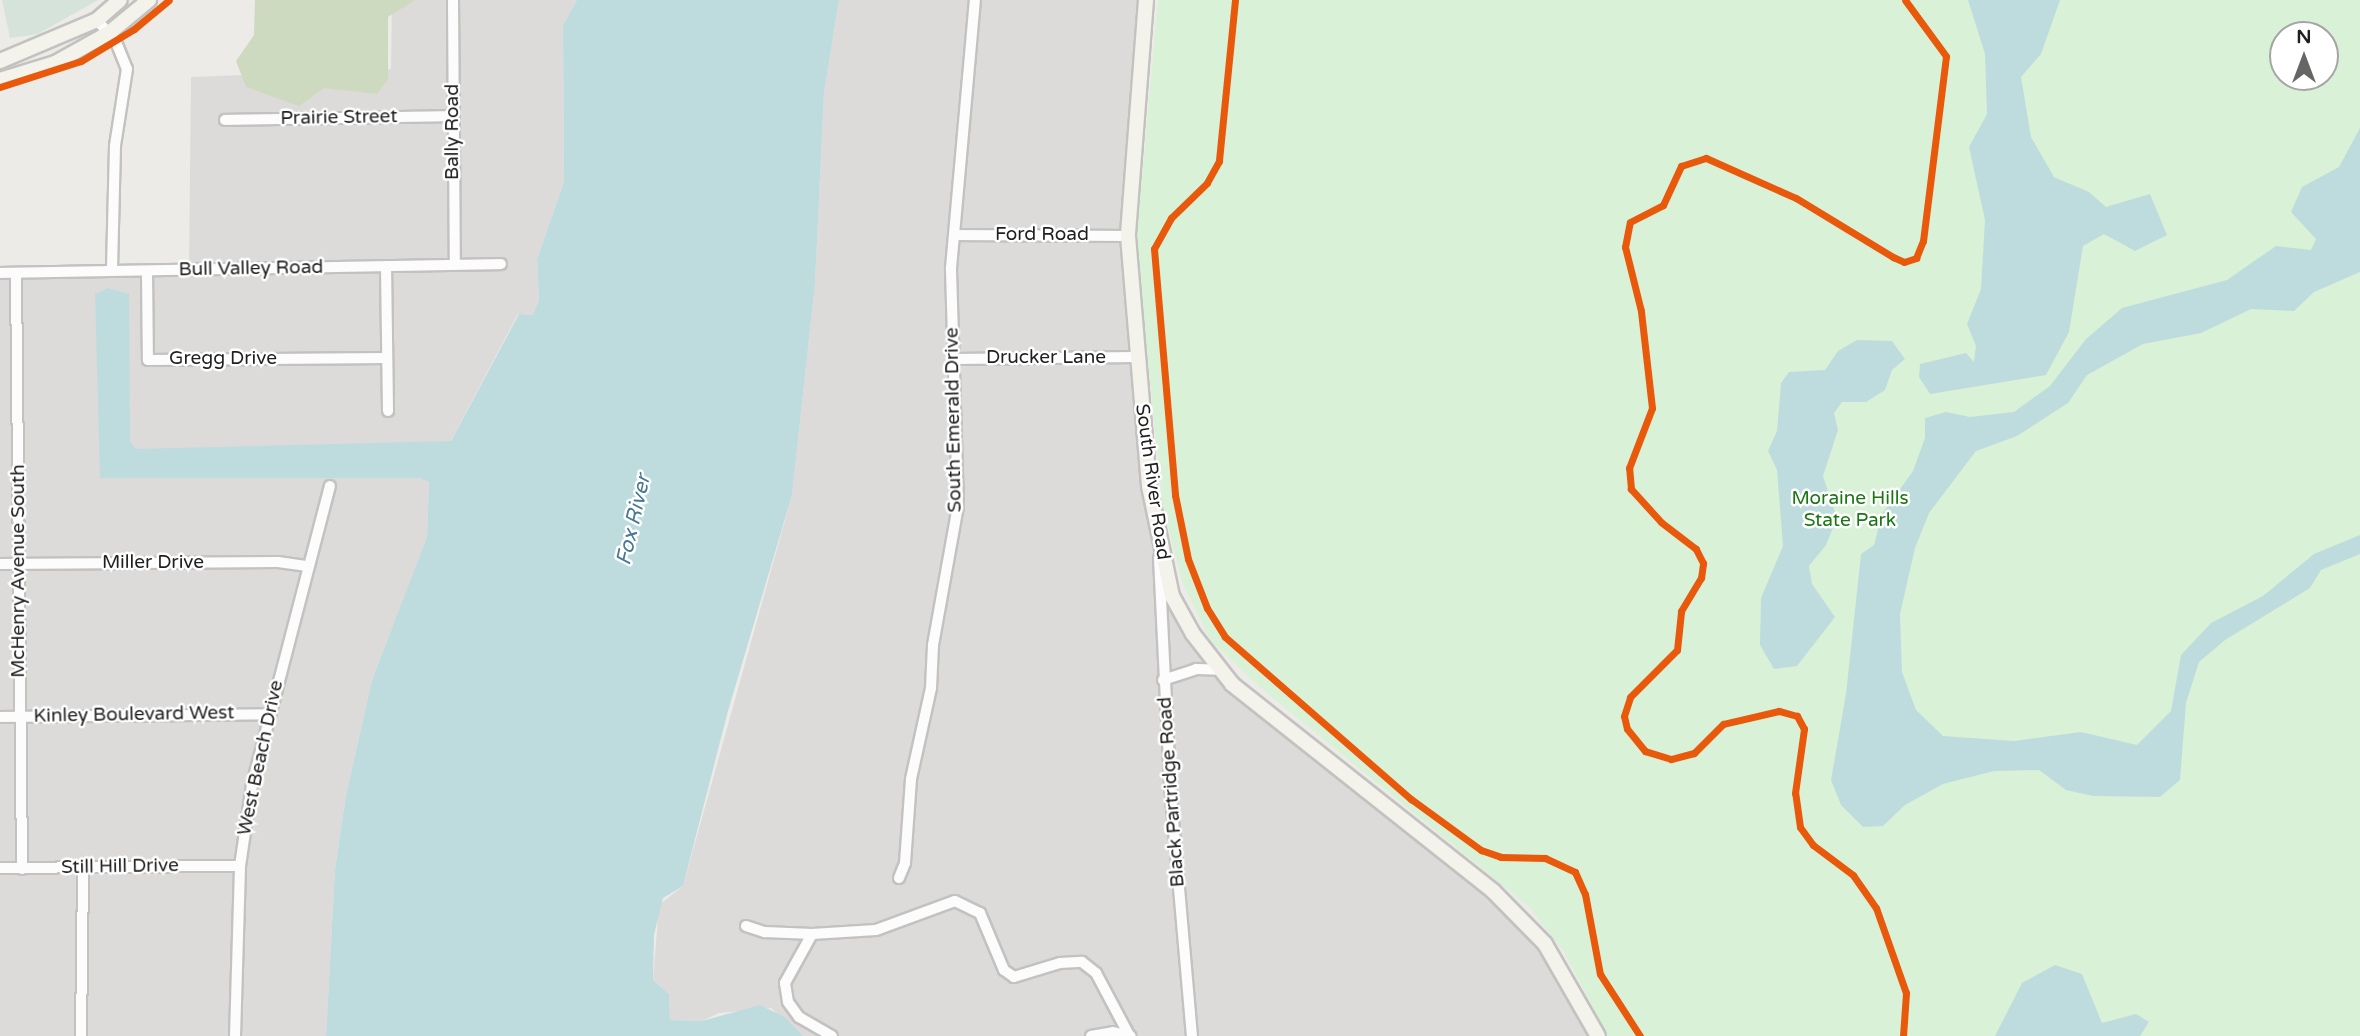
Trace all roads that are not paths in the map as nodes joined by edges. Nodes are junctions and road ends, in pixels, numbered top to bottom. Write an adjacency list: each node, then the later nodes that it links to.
1 (120, 0): 6 (street)
2 (149, 0): 7 (street)
3 (453, 0): 10 (street, Bally Road)
4 (975, 0): 12 (street, South Emerald Drive)
5 (1146, 0): 13 (street, South River Road)
6 (97, 20): 7 (street); 8 (street)
7 (109, 33): 9 (street); 17 (street)
8 (0, 61)
9 (0, 80)
10 (453, 116): 11 (street, Prairie Street); 14 (street, Bally Road)
11 (225, 120)
12 (956, 235): 13 (street, Ford Road); 23 (street, South Emerald Drive)
13 (1128, 236): 21 (street, South River Road)
14 (454, 264): 15 (street, Bull Valley Road); 16 (street, Bull Valley Road)
15 (501, 264)
16 (386, 266): 18 (street, Bull Valley Road); 22 (street)
17 (112, 271): 18 (street, Bull Valley Road); 20 (street, Bull Valley Road)
18 (147, 271): 22 (street, Gregg Drive)
19 (0, 273): 20 (street, Bull Valley Road)
20 (16, 273): 28 (street, McHenry Avenue South)
21 (1136, 357): 23 (street, Drucker Lane); 26 (street, South River Road)
22 (387, 358): 24 (street)
23 (955, 359): 39 (street, South Emerald Drive)
24 (388, 411)
25 (330, 486): 29 (street, West Beach Drive)
26 (1158, 547): 30 (street, South River Road); 31 (street, Black Partridge Road)
27 (0, 564): 28 (street, Miller Drive)
28 (19, 564): 29 (street, Miller Drive); 33 (street, McHenry Avenue South)
29 (306, 566): 32 (street, West Beach Drive)
30 (1221, 670): 31 (street); 48 (street, South River Road)
31 (1163, 680): 47 (street, Black Partridge Road)
32 (268, 714): 33 (street, Kinley Boulevard West); 35 (street, West Beach Drive)
33 (20, 716): 34 (street, Kinley Boulevard West); 38 (street, McHenry Avenue South)
34 (0, 717)
35 (240, 866): 36 (street, Still Hill Drive); 43 (street, West Beach Drive)
36 (83, 867): 38 (street, Still Hill Drive); 42 (street)
37 (0, 869): 38 (street, Still Hill Drive)
38 (22, 869)
39 (899, 878)
40 (746, 926): 41 (street)
41 (812, 934): 44 (street); 46 (street)
42 (81, 1036)
43 (234, 1036)
44 (832, 1036)
45 (1091, 1036): 46 (street)
46 (1130, 1036)
47 (1192, 1036)
48 (1598, 1036)

